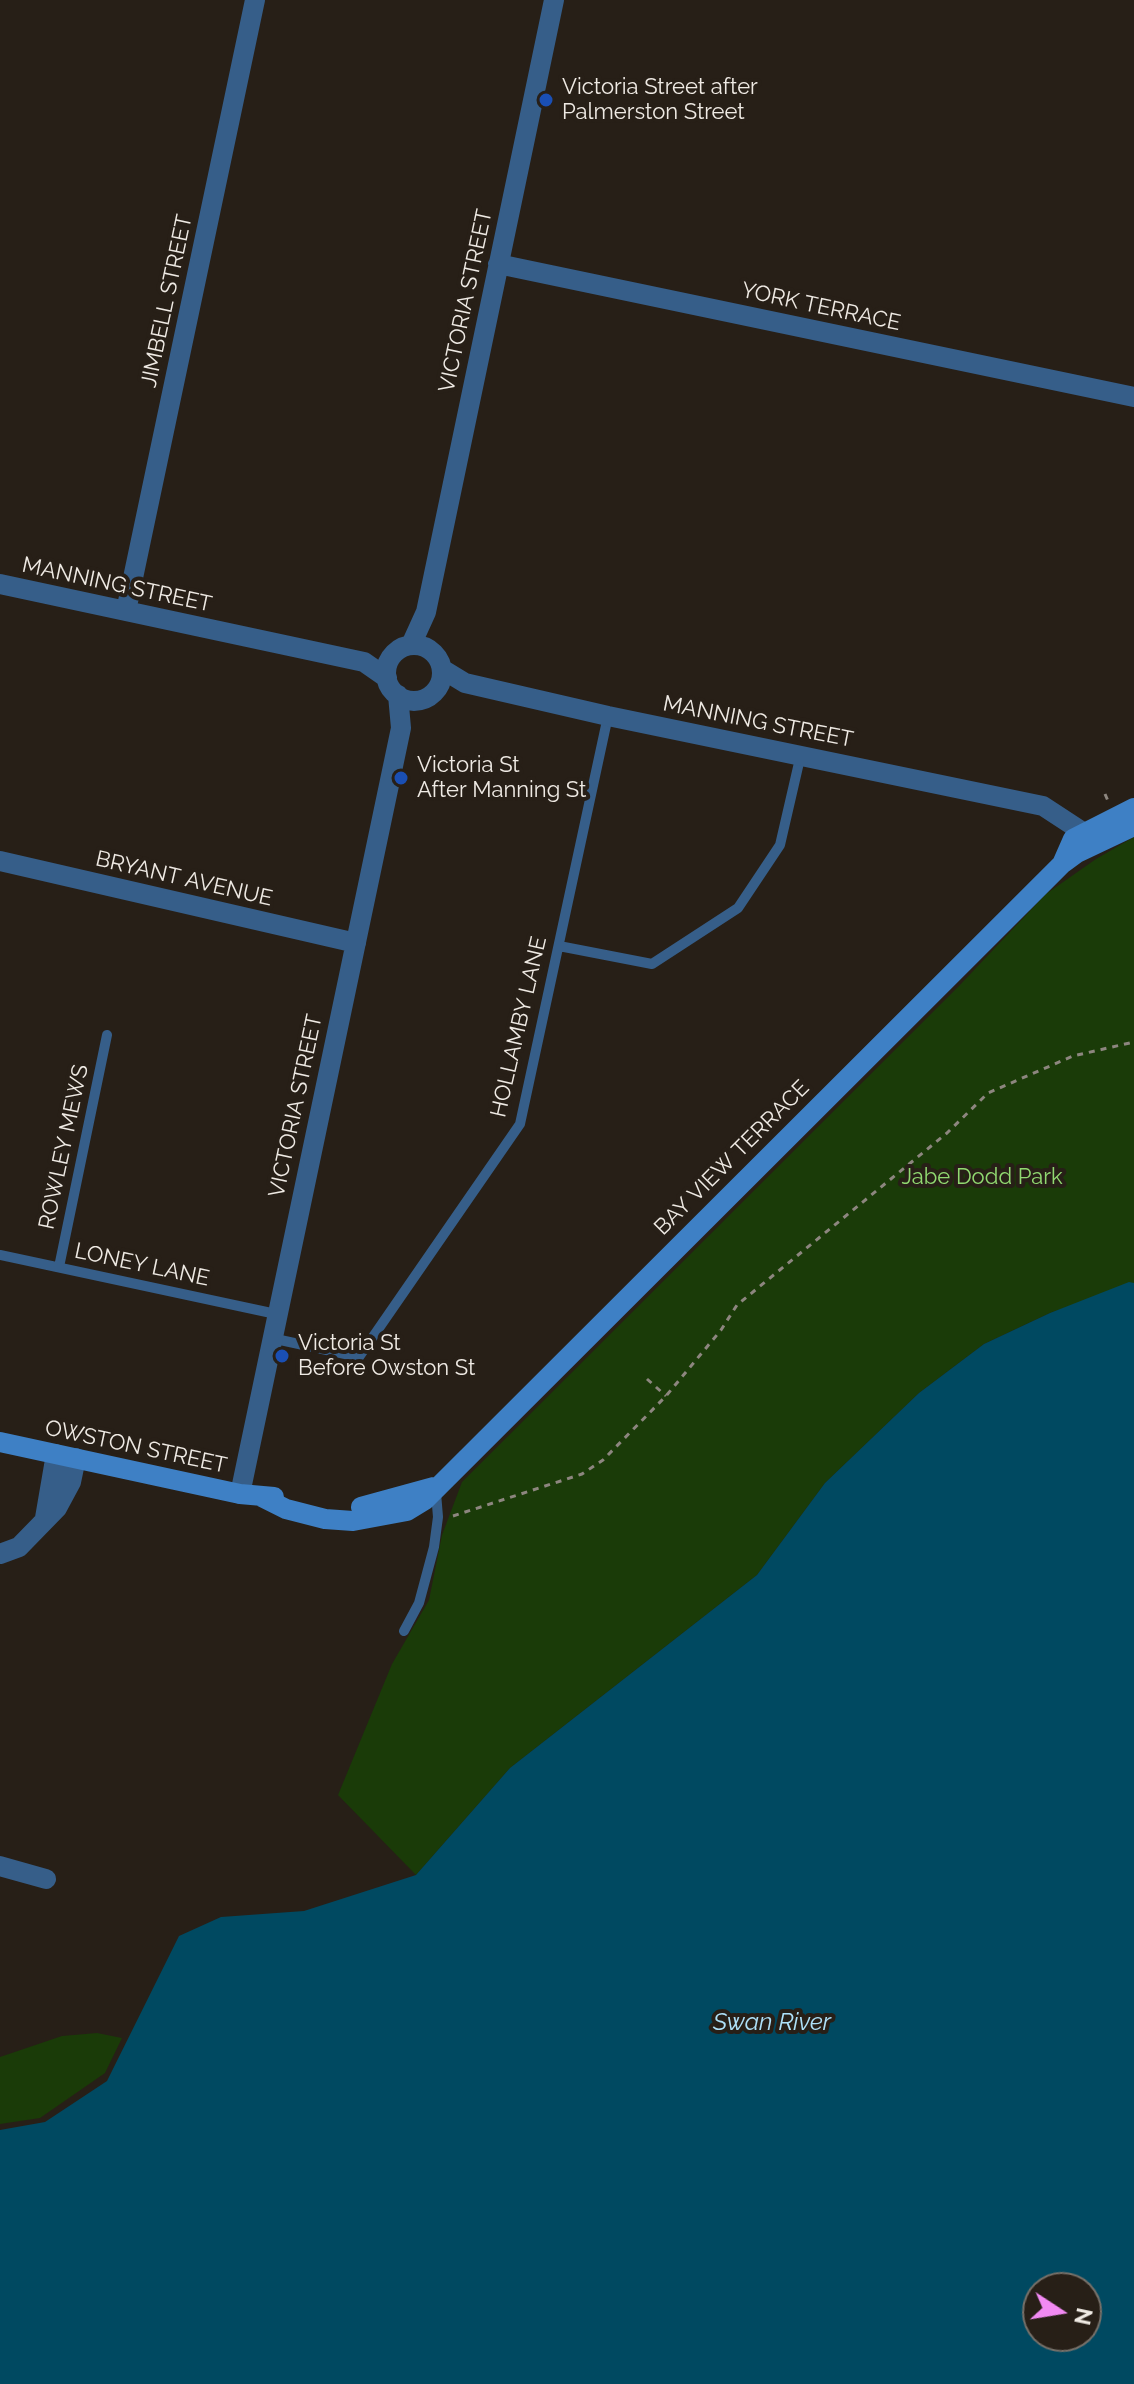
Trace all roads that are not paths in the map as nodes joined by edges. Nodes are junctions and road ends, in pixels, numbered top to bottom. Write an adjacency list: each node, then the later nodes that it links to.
1 (255, 0): 6 (street, JIMBELL STREET)
2 (554, 0): 3 (street, VICTORIA STREET)
3 (498, 264): 4 (street, YORK TERRACE); 7 (street, VICTORIA STREET)
4 (1134, 397)
5 (0, 584): 6 (street, MANNING STREET)
6 (126, 611): 10 (street, MANNING STREET)
7 (426, 612): 8 (street, VICTORIA STREET); 9 (street, VICTORIA STREET)
8 (402, 649): 9 (street, MANNING STREET); 10 (street, MANNING STREET); 12 (street, VICTORIA STREET)
9 (438, 661): 11 (street, MANNING STREET); 13 (street, VICTORIA STREET)
10 (364, 662): 12 (street, MANNING STREET)
11 (465, 683): 13 (street, MANNING STREET); 14 (street, MANNING STREET)
12 (392, 687): 13 (street); 15 (street, VICTORIA STREET)
13 (426, 696): 15 (street, VICTORIA STREET)
14 (608, 716): 16 (street, MANNING STREET); 22 (lane, HOLLAMBY LANE)
15 (401, 728): 21 (street, VICTORIA STREET)
16 (801, 754): 19 (street, MANNING STREET); 22 (lane)
17 (1134, 808): 19 (street, BAY VIEW TERRACE)
18 (1134, 826): 19 (street, BAY VIEW TERRACE)
19 (1085, 840): 30 (street, BAY VIEW TERRACE)
20 (0, 861): 21 (street, BRYANT AVENUE)
21 (356, 943): 26 (street, VICTORIA STREET)
22 (559, 946): 27 (lane, HOLLAMBY LANE)
23 (107, 1035): 25 (lane, ROWLEY MEWS)
24 (0, 1255): 25 (lane, LONEY LANE)
25 (59, 1267): 26 (lane, LONEY LANE)
26 (276, 1314): 27 (street, VICTORIA STREET)
27 (271, 1338): 31 (street, VICTORIA STREET)
28 (0, 1442): 29 (street, OWSTON STREET)
29 (66, 1456): 31 (street, OWSTON STREET); 33 (street)
30 (436, 1487): 32 (street, BAY VIEW TERRACE); 34 (lane)
31 (240, 1494): 32 (street, OWSTON STREET)
32 (382, 1510)
33 (0, 1554)
34 (404, 1631)
35 (0, 1866): 36 (street)
36 (46, 1879)

